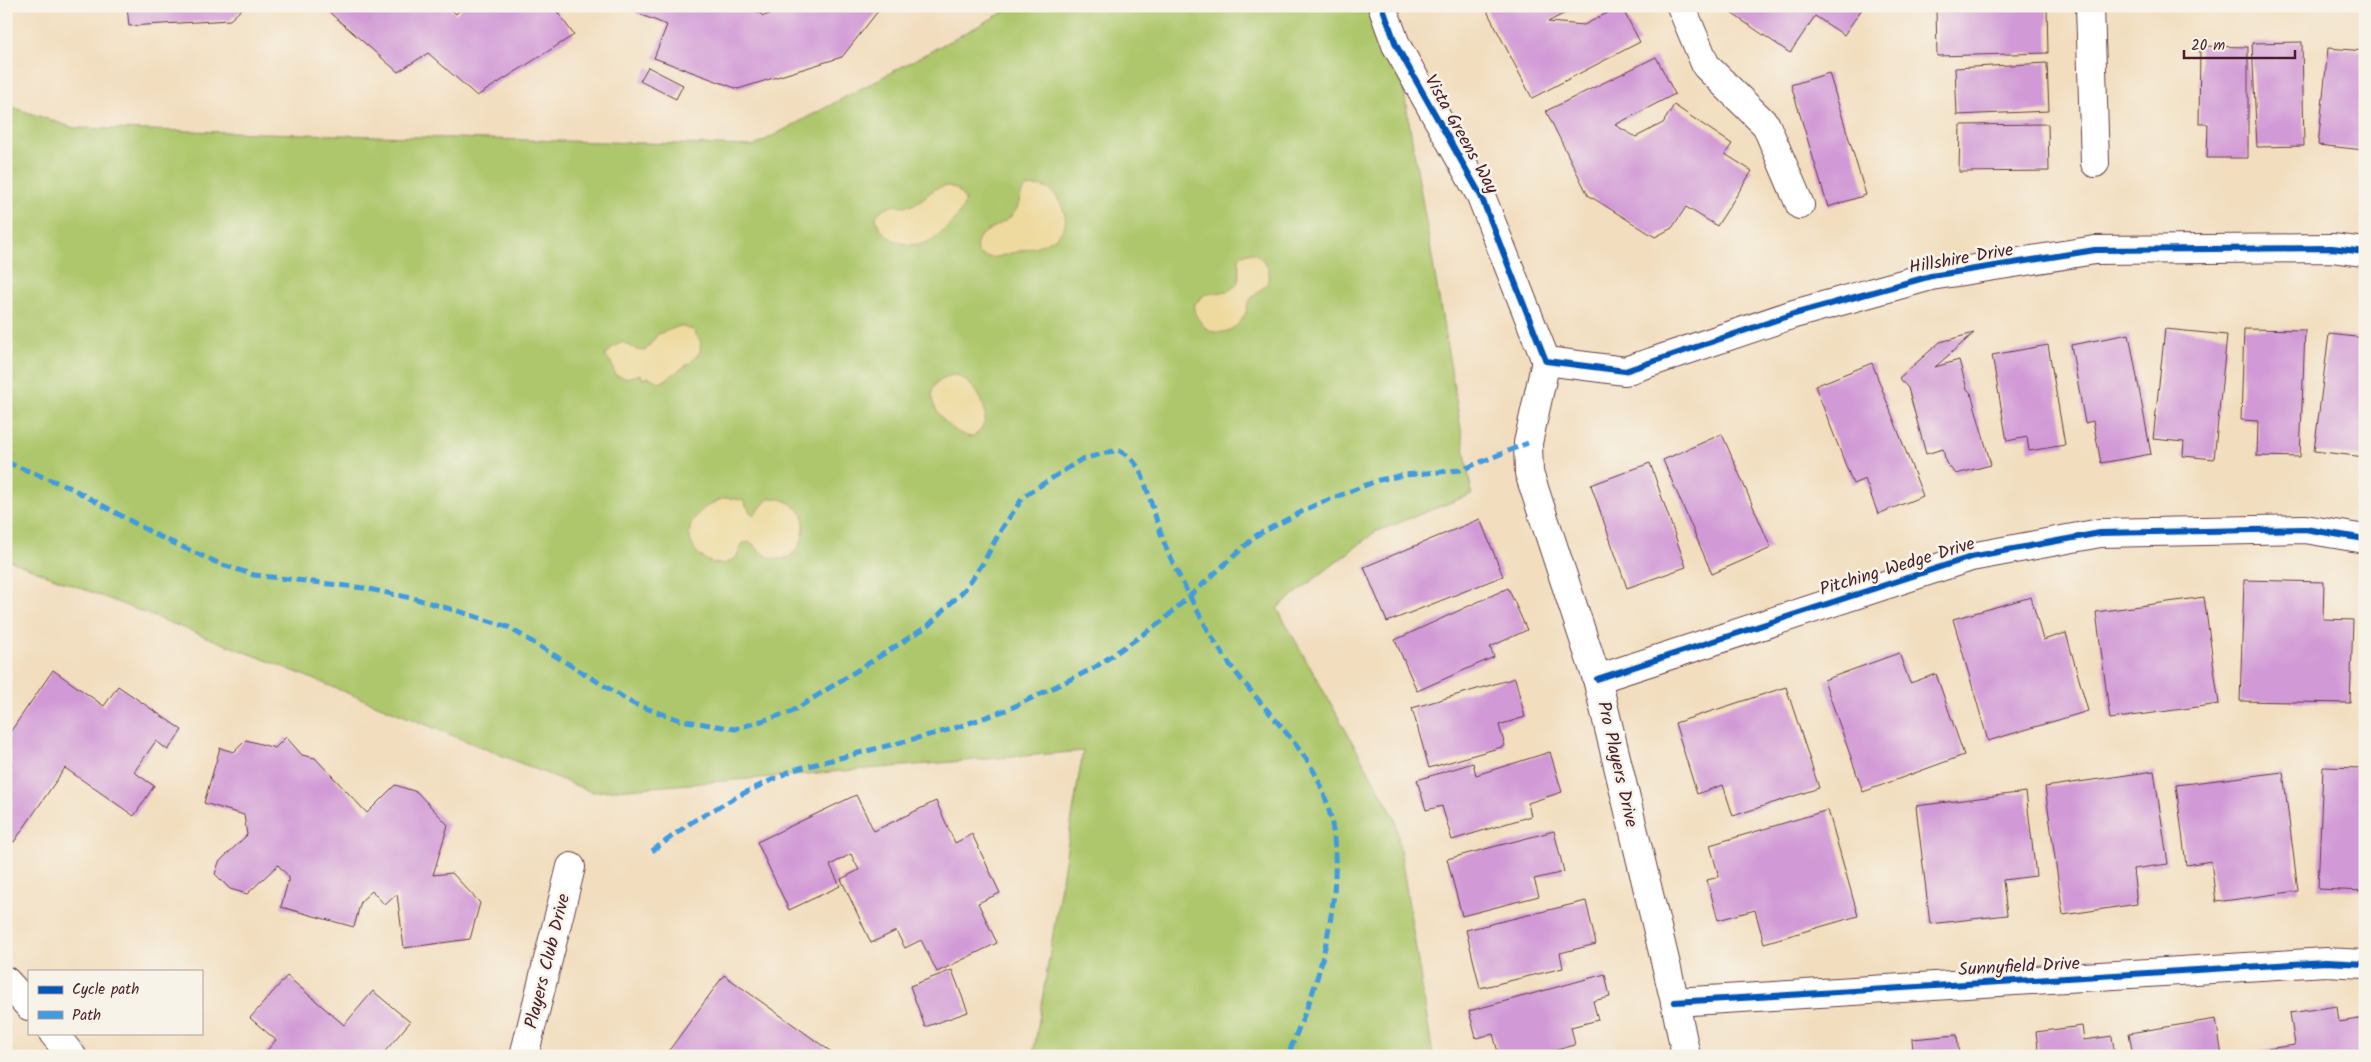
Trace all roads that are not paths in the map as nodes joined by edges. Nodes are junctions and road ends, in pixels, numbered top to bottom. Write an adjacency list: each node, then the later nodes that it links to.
1 (1382, 6): 7 (street, Vista Greens Way)
2 (1681, 6): 5 (street)
3 (2090, 6): 4 (street)
4 (2095, 163)
5 (1800, 205)
6 (2365, 252): 7 (street, Hillshire Drive)
7 (1546, 361): 9 (street, Pro Players Drive)
8 (2365, 539): 9 (street, Pitching Wedge Drive)
9 (1598, 679): 13 (street, Pro Players Drive)
10 (571, 867): 17 (street, Players Club Drive)
11 (2365, 964): 13 (street, Sunnyfield Drive)
12 (6, 981): 14 (street)
13 (1675, 1002): 18 (street, Pro Players Drive)
14 (28, 1005)
15 (54, 1034): 16 (street)
16 (72, 1056)
17 (524, 1056)
18 (1686, 1056)

